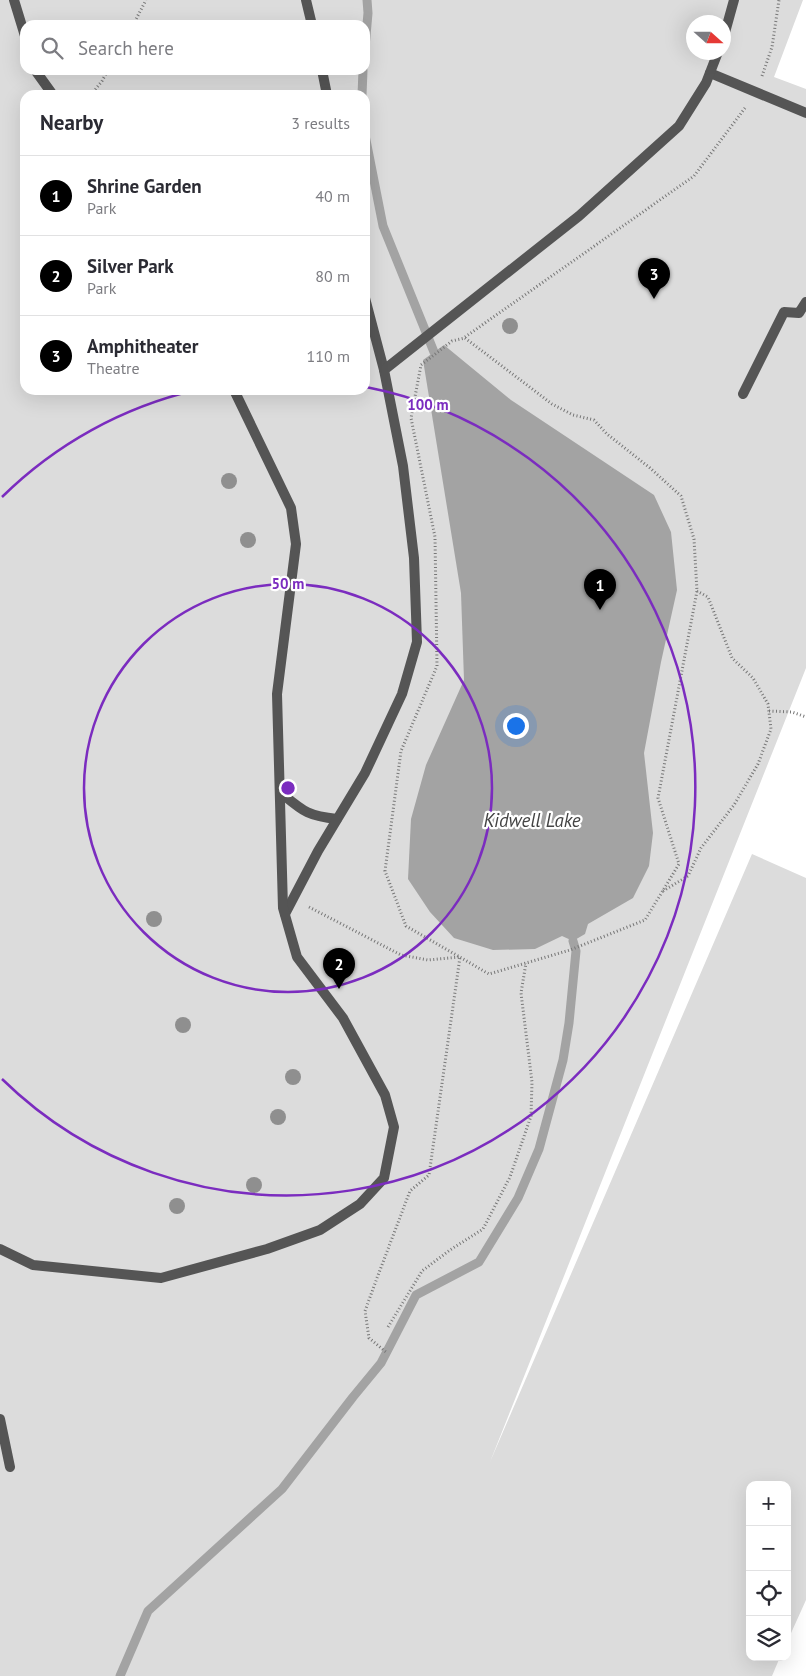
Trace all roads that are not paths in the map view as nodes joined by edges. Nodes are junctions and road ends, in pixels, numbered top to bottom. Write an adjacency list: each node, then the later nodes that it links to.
1 (14, 0): 5 (lane)
2 (306, 0): 6 (lane)
3 (734, 0): 4 (lane)
4 (730, 15)
5 (20, 20)
6 (311, 20)
7 (715, 60): 8 (lane)
8 (710, 73): 13 (lane); 16 (lane)
9 (39, 75): 11 (lane)
10 (323, 75): 12 (lane)
11 (49, 90)
12 (326, 90)
13 (806, 113)
14 (806, 302): 17 (lane)
15 (370, 317): 16 (lane)
16 (384, 370): 20 (lane)
17 (743, 394)
18 (236, 395): 19 (lane)
19 (280, 792): 20 (lane); 21 (lane)
20 (337, 819): 21 (lane)
21 (285, 914): 22 (lane)
22 (0, 1249)
23 (0, 1419): 24 (lane)
24 (10, 1467)

